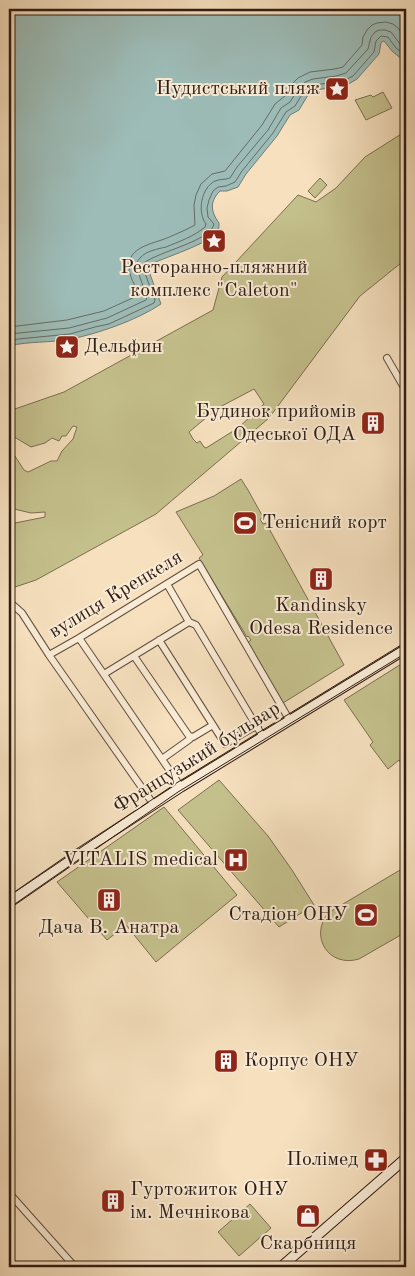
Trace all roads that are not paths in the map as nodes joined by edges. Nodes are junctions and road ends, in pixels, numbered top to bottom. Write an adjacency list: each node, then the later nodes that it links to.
1 (387, 358): 2 (street)
2 (406, 391)
3 (167, 584): 5 (street); 6 (street, вулиця Кренкеля); 12 (street, вулиця Кренкеля)
4 (13, 605): 9 (street)
5 (189, 622): 7 (street); 14 (street)
6 (79, 638): 9 (street, вулиця Кренкеля); 11 (street)
7 (159, 640): 10 (street); 13 (street)
8 (406, 649): 12 (street, Французький бульвар)
9 (49, 655): 18 (street)
10 (134, 656): 11 (street); 15 (street)
11 (104, 674): 16 (street)
12 (290, 721): 14 (street, Французький бульвар)
13 (213, 725): 14 (street); 15 (street)
14 (261, 732): 17 (street, Французький бульвар)
15 (191, 737): 16 (street)
16 (162, 759): 17 (street)
17 (181, 787): 18 (street, Французький бульвар)
18 (154, 805): 19 (street, Французький бульвар)
19 (9, 902)
20 (406, 1158): 23 (street)
21 (9, 1193): 22 (street)
22 (75, 1267)
23 (281, 1267)

